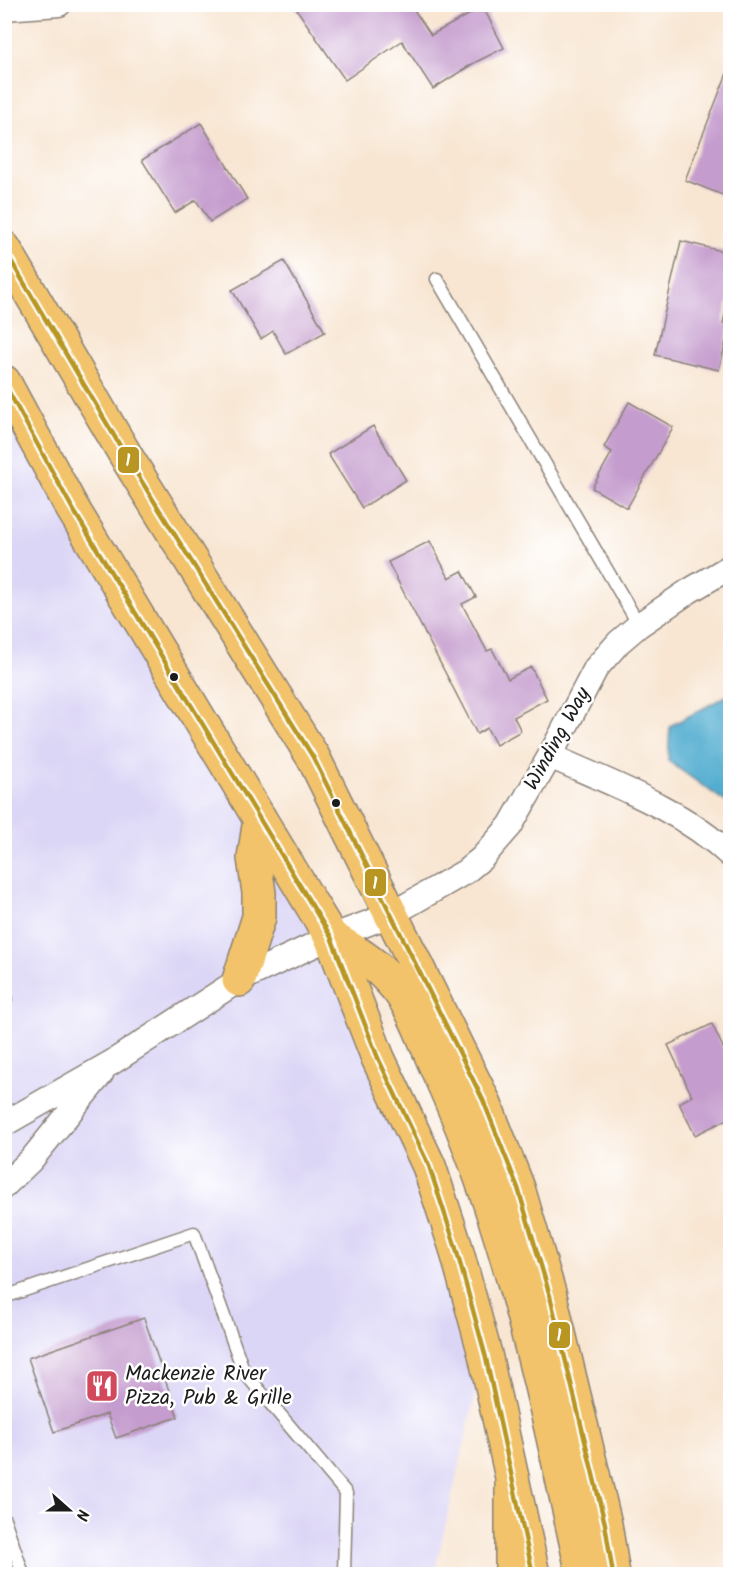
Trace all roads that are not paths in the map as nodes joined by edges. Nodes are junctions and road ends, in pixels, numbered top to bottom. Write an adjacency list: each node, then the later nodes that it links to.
1 (59, 4): 2 (street)
2 (4, 8)
3 (4, 248): 11 (main road)
4 (437, 279): 7 (lane)
5 (4, 382): 9 (main road)
6 (730, 567): 7 (street, Winding Way)
7 (639, 625): 8 (street, Winding Way)
8 (550, 756): 10 (street); 11 (street, Winding Way)
9 (260, 819): 12 (main road); 13 (main road)
10 (730, 855)
11 (390, 915): 12 (street, Winding Way); 27 (main road)
12 (331, 937): 13 (street, Winding Way); 20 (main road); 26 (main road)
13 (239, 980): 16 (street, Winding Way)
14 (4, 995): 15 (lane)
15 (4, 1005)
16 (111, 1063): 17 (street); 18 (street)
17 (4, 1124)
18 (4, 1186)
19 (4, 1297): 23 (lane)
20 (512, 1478): 24 (main road); 25 (main road)
21 (4, 1519): 22 (lane)
22 (23, 1575)
23 (344, 1575)
24 (512, 1575)
25 (534, 1575)
26 (583, 1575)
27 (613, 1575)

